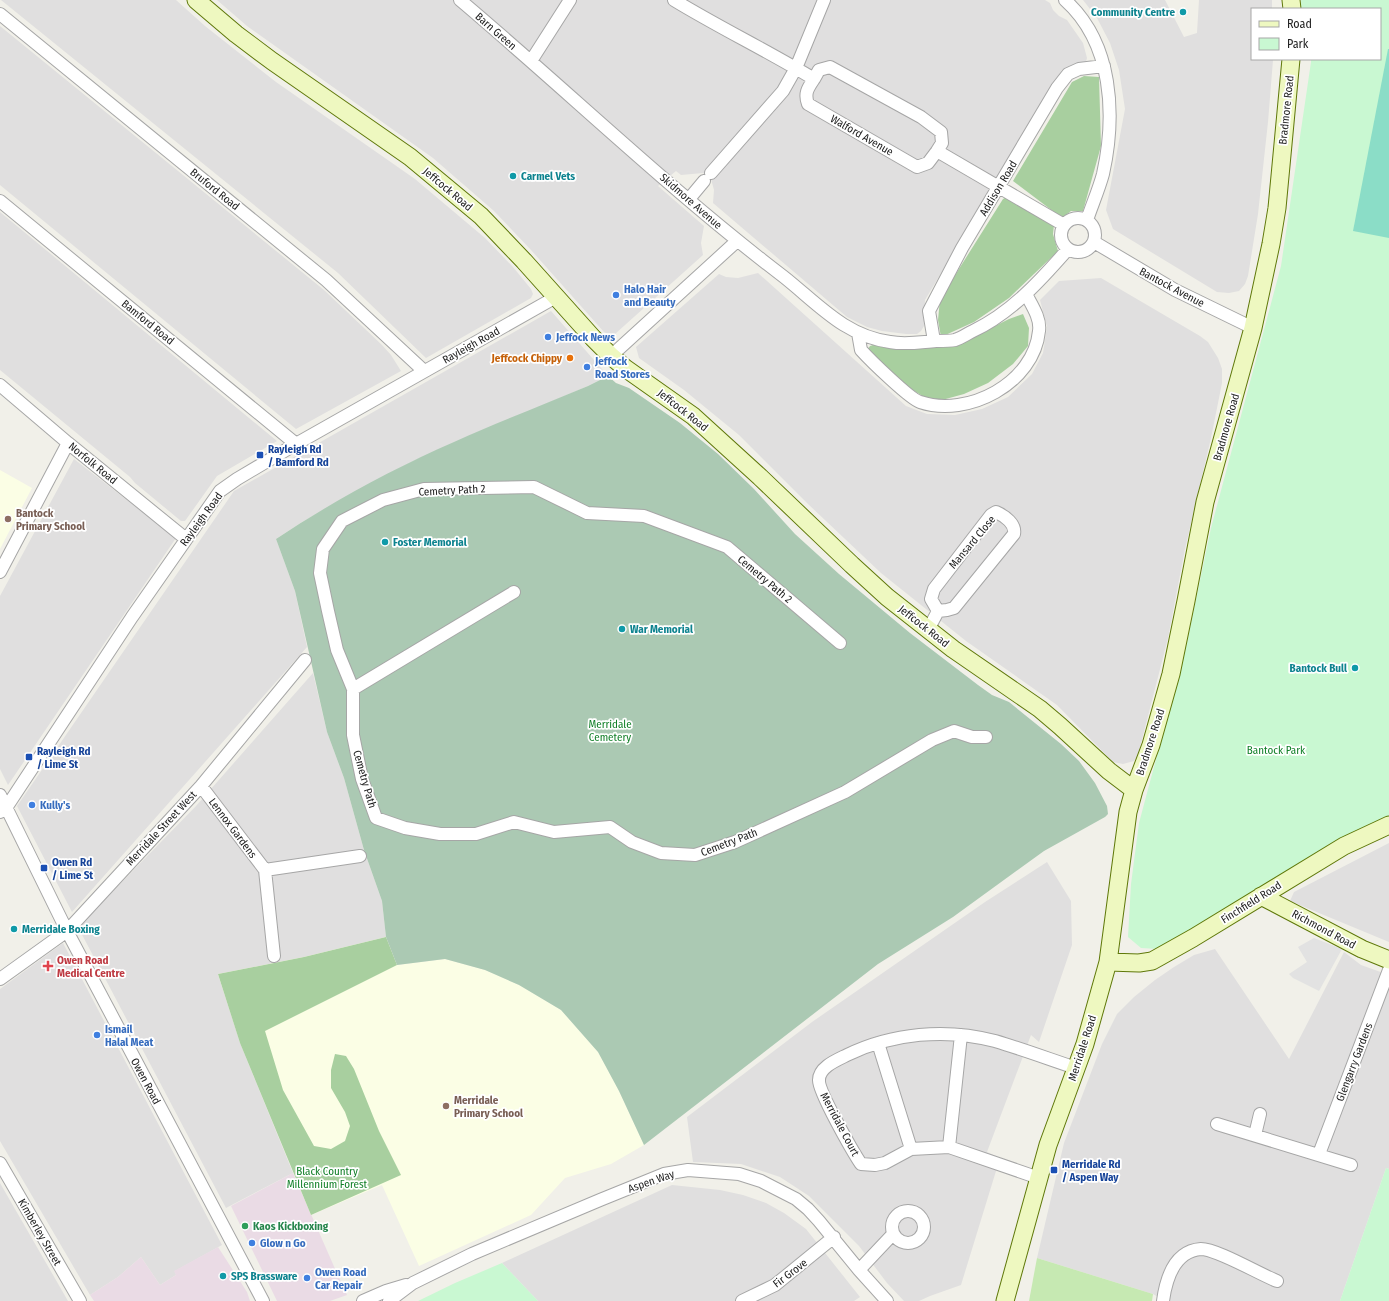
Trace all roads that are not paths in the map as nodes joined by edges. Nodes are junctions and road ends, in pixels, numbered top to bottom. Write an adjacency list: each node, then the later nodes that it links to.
1 (196, 0): 23 (street, Jeffcock Road)
2 (460, 0): 9 (street, Barn Green)
3 (570, 0): 9 (street)
4 (674, 0): 11 (street)
5 (824, 0): 11 (street)
6 (1065, 0): 10 (street)
7 (0, 14): 28 (street, Bruford Road)
8 (1291, 60): 24 (street, Bradmore Road)
9 (531, 61): 15 (street, Skidmore Avenue)
10 (1104, 66): 14 (street, Addison Road); 17 (street)
11 (796, 68): 12 (street); 15 (street)
12 (814, 79): 13 (street, Walford Avenue); 13 (street, Walford Avenue)
13 (937, 151): 14 (street)
14 (999, 186): 18 (street); 26 (street, Addison Road)
15 (689, 199): 19 (street, Skidmore Avenue)
16 (0, 200): 31 (street, Bamford Road)
17 (1087, 220): 18 (street); 20 (street)
18 (1064, 225): 21 (street)
19 (737, 241): 25 (street, Skidmore Avenue); 27 (street)
20 (1094, 242): 21 (street); 24 (street, Bantock Avenue)
21 (1068, 249): 22 (street, Skidmore Avenue)
22 (1026, 294): 25 (street); 26 (street, Skidmore Avenue)
23 (556, 297): 27 (street, Jeffcock Road); 28 (street, Rayleigh Road)
24 (1253, 328): 42 (street, Bradmore Road)
25 (858, 333): 26 (street, Skidmore Avenue)
26 (934, 342)
27 (611, 356): 36 (street, Jeffcock Road)
28 (424, 371): 31 (street, Rayleigh Road)
29 (0, 386): 30 (street, Norfolk Road)
30 (68, 443): 32 (street, Norfolk Road); 33 (street)
31 (296, 444): 32 (street, Rayleigh Road)
32 (186, 538): 44 (street, Rayleigh Road)
33 (0, 572)
34 (514, 592): 39 (street)
35 (938, 611): 35 (street, Mansard Close); 36 (street)
36 (928, 630): 42 (street, Jeffcock Road)
37 (840, 643): 39 (street, Cemetry Path 2)
38 (305, 660): 41 (street, Merridale Street West)
39 (353, 689): 40 (street, Cemetry Path)
40 (986, 737)
41 (201, 786): 47 (street, Lennox Gardens); 49 (street, Merridale Street West)
42 (1134, 790): 52 (street, Merridale Road)
43 (0, 795): 44 (street, Owen Road)
44 (3, 810): 49 (street, Owen Road)
45 (1389, 825): 48 (street, Finchfield Road)
46 (360, 856): 47 (street, Lennox Gardens)
47 (264, 870): 50 (street, Lennox Gardens)
48 (1261, 896): 51 (street, Richmond Road); 52 (street, Finchfield Road)
49 (67, 931): 54 (street, Merridale Street West); 73 (street, Owen Road)
50 (274, 956)
51 (1389, 960)
52 (1108, 962): 57 (street, Merridale Road)
53 (1389, 970): 63 (street, Glengarry Gardens)
54 (0, 979)
55 (961, 1035): 56 (street, Merridale Court); 57 (street, Merridale Court); 61 (street)
56 (878, 1043): 62 (street); 62 (street, Merridale Court)
57 (1076, 1068): 66 (street, Merridale Road)
58 (1260, 1114): 60 (street)
59 (1217, 1124): 60 (street)
60 (1255, 1135): 63 (street)
61 (949, 1147): 62 (street, Merridale Court); 66 (street, Merridale Court)
62 (911, 1149)
63 (1319, 1154): 65 (street)
64 (0, 1162): 72 (street, Kimberley Street)
65 (1351, 1165)
66 (1039, 1178): 78 (street, Merridale Road)
67 (893, 1234): 69 (street)
68 (834, 1238): 69 (street, Aspen Way); 71 (street, Aspen Way); 76 (street, Fir Grove)
69 (859, 1270): 77 (street, Aspen Way)
70 (1276, 1281): 79 (street)
71 (413, 1283): 74 (street); 75 (street, Aspen Way)
72 (80, 1301)
73 (263, 1301)
74 (363, 1301)
75 (389, 1301)
76 (742, 1301)
77 (887, 1301)
78 (1005, 1301)
79 (1163, 1301)

